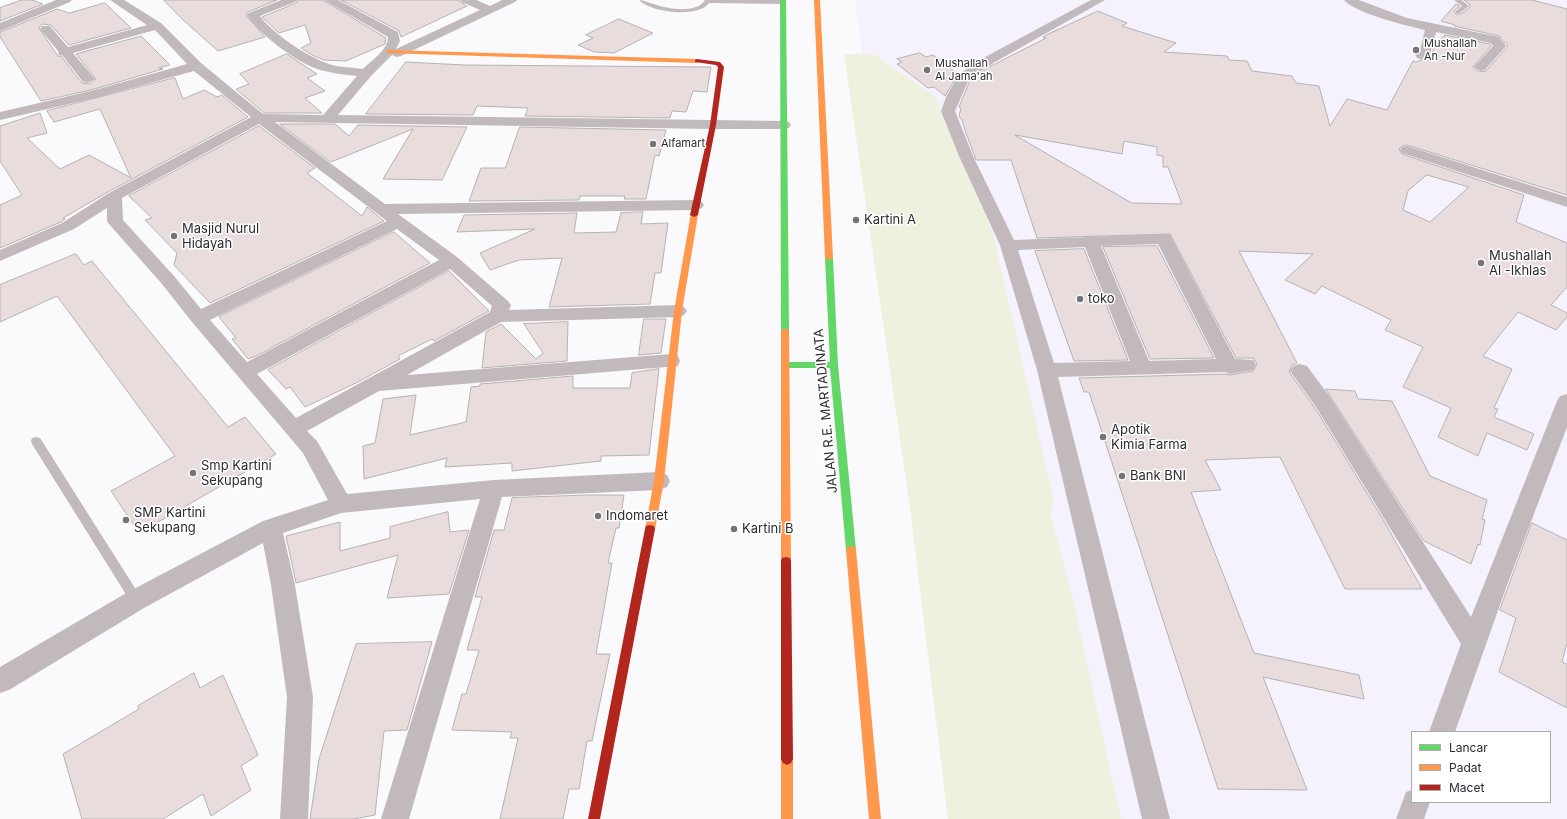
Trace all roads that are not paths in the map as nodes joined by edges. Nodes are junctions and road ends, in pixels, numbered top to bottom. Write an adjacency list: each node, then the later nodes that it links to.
1 (66, 0): 17 (street)
2 (116, 0): 16 (street)
3 (291, 0): 25 (street)
4 (330, 0): 21 (street)
5 (466, 0): 14 (street)
6 (511, 0): 14 (street)
7 (642, 0): 8 (lane)
8 (708, 0): 13 (lane)
9 (817, 0): 47 (main road, JALAN R.E. MARTADINATA)
10 (1100, 0): 39 (street)
11 (1350, 0): 18 (street)
12 (1457, 0): 15 (lane)
13 (783, 1): 30 (main road)
14 (490, 10): 21 (street)
15 (1458, 12)
16 (157, 26): 20 (street); 23 (street)
17 (0, 27)
18 (1431, 28): 22 (street); 24 (street)
19 (46, 29): 20 (street)
20 (63, 52): 26 (street)
21 (392, 52): 25 (street); 31 (main road)
22 (1421, 55)
23 (196, 66): 27 (street); 28 (street)
24 (1480, 67)
25 (366, 73): 29 (street)
26 (88, 79)
27 (0, 116)
28 (260, 118): 29 (street); 33 (street); 36 (street)
29 (327, 119): 31 (street)
30 (784, 124): 31 (street); 46 (main road)
31 (713, 125): 35 (main road)
32 (1407, 150): 34 (street)
33 (114, 196): 40 (street); 44 (street)
34 (1567, 202)
35 (696, 205): 36 (street); 42 (main road)
36 (382, 209): 37 (street)
37 (398, 222): 41 (street); 44 (street)
38 (1091, 241): 39 (street); 48 (street); 48 (street)
39 (1008, 245): 49 (street)
40 (0, 256)
41 (451, 261): 43 (street); 51 (street)
42 (678, 311): 43 (street); 45 (main road)
43 (497, 316): 52 (street)
44 (198, 318): 51 (street)
45 (671, 361): 52 (street); 56 (main road)
46 (785, 365): 47 (main road); 68 (main road)
47 (834, 365): 69 (main road, JALAN R.E. MARTADINATA)
48 (1142, 368): 49 (street)
49 (1047, 370): 70 (street)
50 (1300, 371): 61 (street)
51 (244, 372): 54 (street)
52 (373, 385): 54 (street)
53 (1567, 401): 61 (street)
54 (293, 429): 58 (street)
55 (36, 441): 60 (lane)
56 (659, 482): 57 (street); 67 (main road)
57 (494, 489): 58 (street); 66 (street)
58 (341, 504): 59 (street)
59 (271, 528): 60 (street); 65 (street)
60 (136, 600): 62 (street)
61 (1475, 644): 63 (street)
62 (0, 681)
63 (1442, 731)
64 (1416, 803): 71 (street)
65 (294, 819)
66 (395, 819)
67 (594, 819)
68 (787, 819)
69 (875, 819)
70 (1156, 819)
71 (1410, 819)

